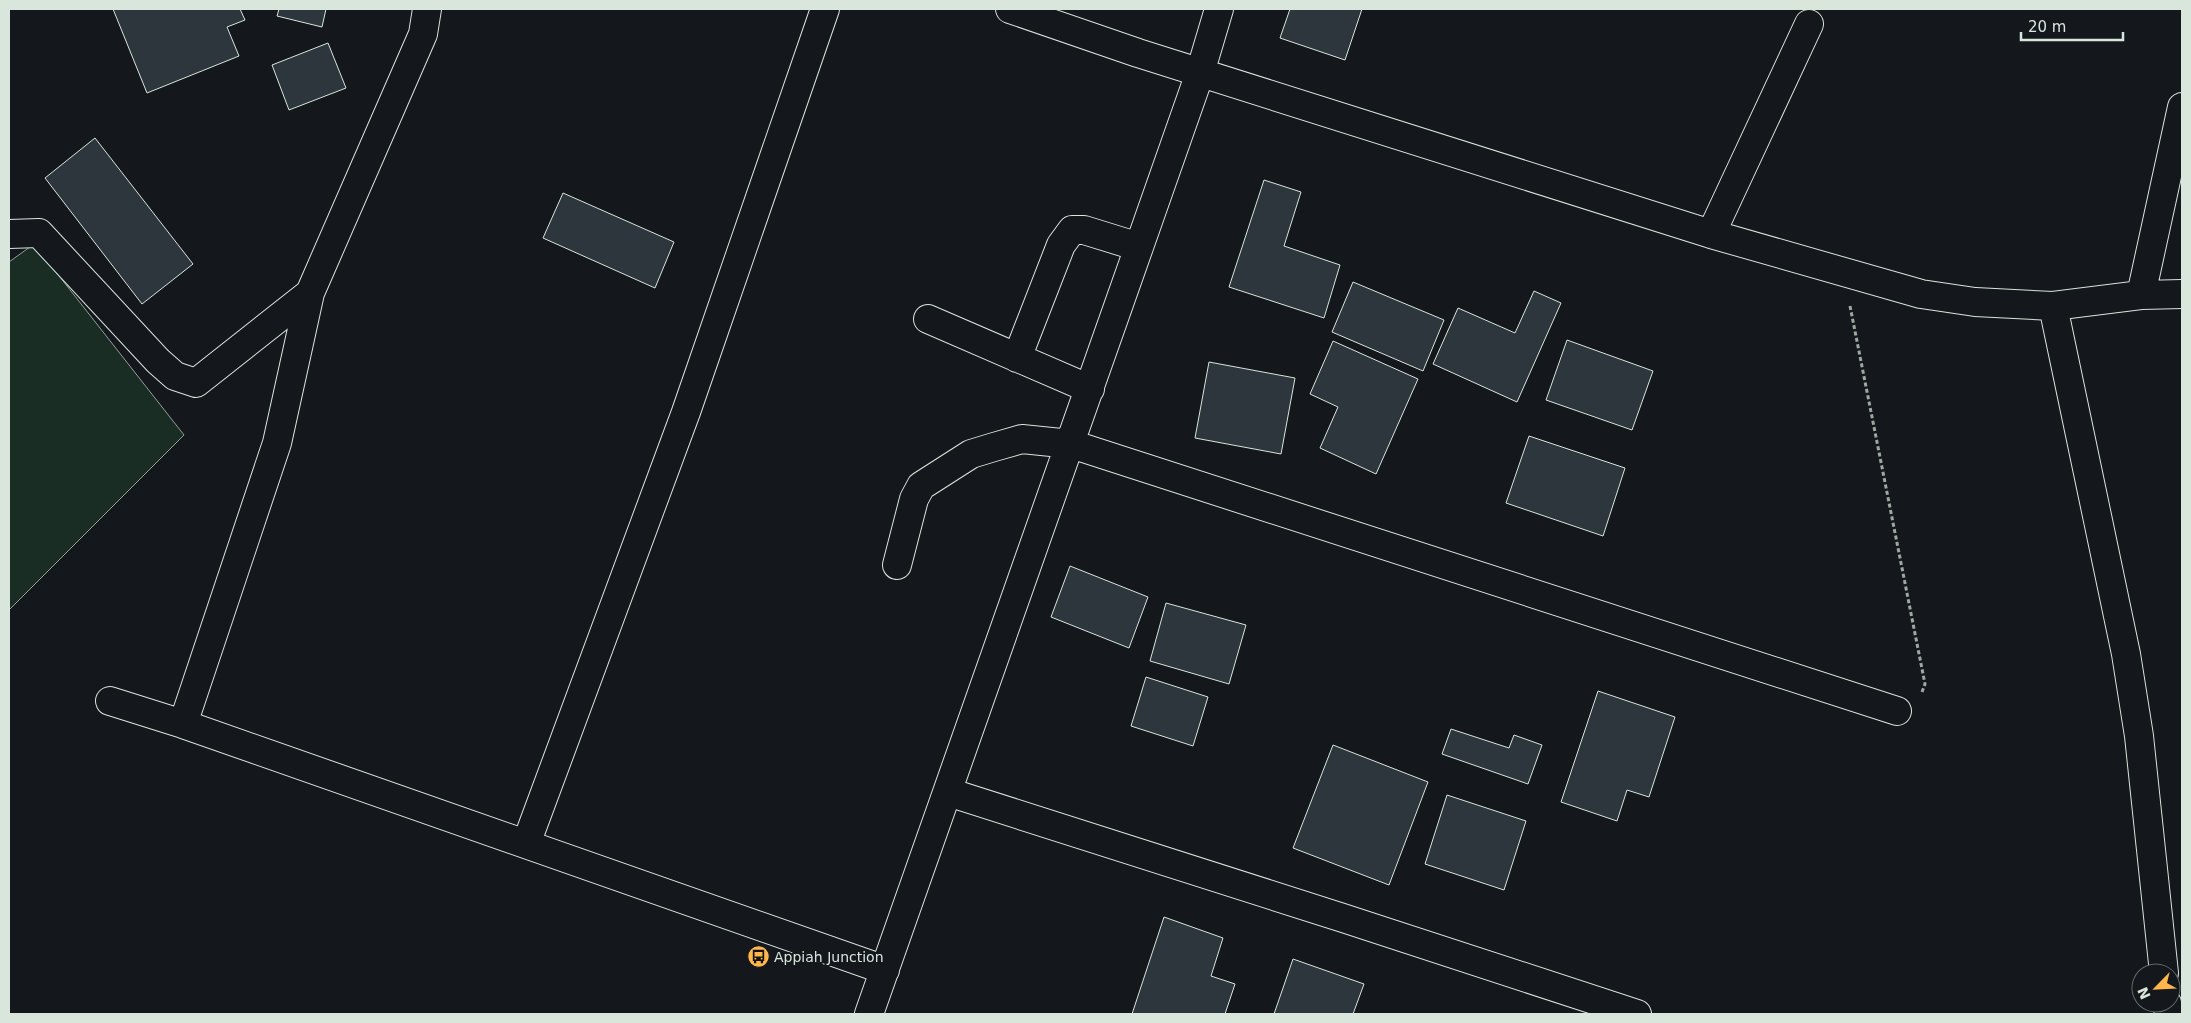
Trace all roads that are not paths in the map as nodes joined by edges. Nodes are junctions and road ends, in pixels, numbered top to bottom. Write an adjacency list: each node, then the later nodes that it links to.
1 (427, 9): 11 (street)
2 (825, 9): 24 (street)
3 (1010, 9): 6 (street)
4 (1219, 9): 6 (street)
5 (1809, 24): 9 (street)
6 (1200, 73): 9 (street); 10 (street)
7 (2182, 107): 13 (street)
8 (9, 234): 11 (street)
9 (1711, 234): 14 (street)
10 (1140, 247): 16 (street); 17 (street)
11 (310, 293): 22 (street)
12 (2182, 294): 13 (street)
13 (2141, 296): 14 (street)
14 (2053, 306): 25 (street)
15 (928, 319): 16 (street)
16 (1017, 358): 17 (street)
17 (1090, 389): 18 (street)
18 (1071, 444): 19 (street); 21 (street); 23 (street)
19 (896, 565)
20 (110, 701): 22 (street)
21 (1897, 711)
22 (183, 724): 24 (street)
23 (948, 792): 26 (street); 28 (street)
24 (526, 844): 26 (street)
25 (2163, 963)
26 (885, 970): 27 (street)
27 (869, 1014)
28 (1637, 1014)

